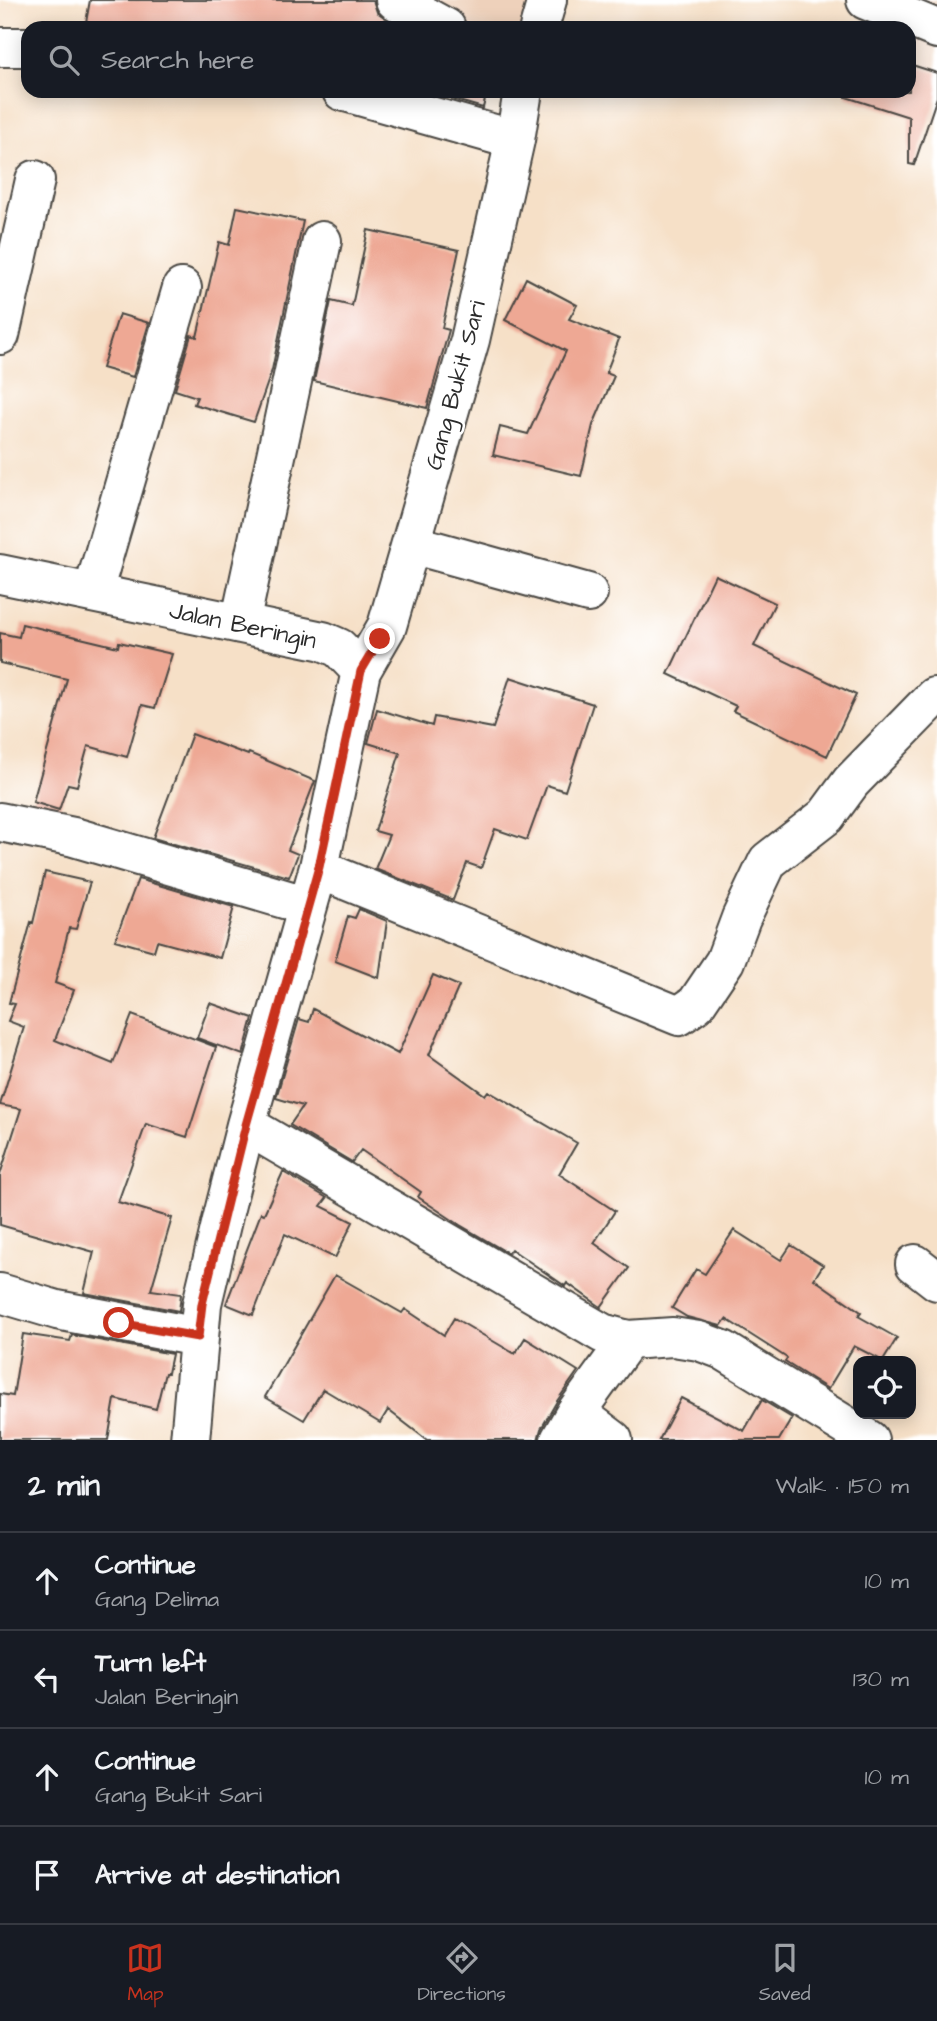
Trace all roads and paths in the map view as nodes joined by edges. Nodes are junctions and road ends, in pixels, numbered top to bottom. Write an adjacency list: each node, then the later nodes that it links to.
1 (395, 0): 4 (street)
2 (547, 0): 5 (street)
3 (866, 0): 6 (street)
4 (433, 21)
5 (541, 21)
6 (937, 29)
7 (0, 47): 8 (street)
8 (21, 47)
9 (367, 98): 11 (street)
10 (522, 98): 11 (street, Gang Bukit Sari)
11 (515, 140): 16 (street, Gang Bukit Sari)
12 (35, 180): 15 (street)
13 (322, 241): 20 (street)
14 (182, 288): 18 (street)
15 (0, 335)
16 (411, 544): 19 (street); 21 (street, Gang Bukit Sari)
17 (0, 574): 18 (street, Jalan Beringin)
18 (93, 592): 20 (street, Jalan Beringin)
19 (588, 593)
20 (240, 624): 21 (street, Jalan Beringin)
21 (361, 671): 24 (street)
22 (937, 697): 24 (street)
23 (0, 822): 25 (street)
24 (319, 867): 25 (street)
25 (308, 906): 26 (street)
26 (246, 1125): 28 (street); 29 (street)
27 (0, 1293): 28 (street)
28 (198, 1337): 31 (street)
29 (628, 1340): 30 (street); 33 (street)
30 (568, 1426): 32 (street)
31 (190, 1440)
32 (613, 1440)
33 (869, 1440)

